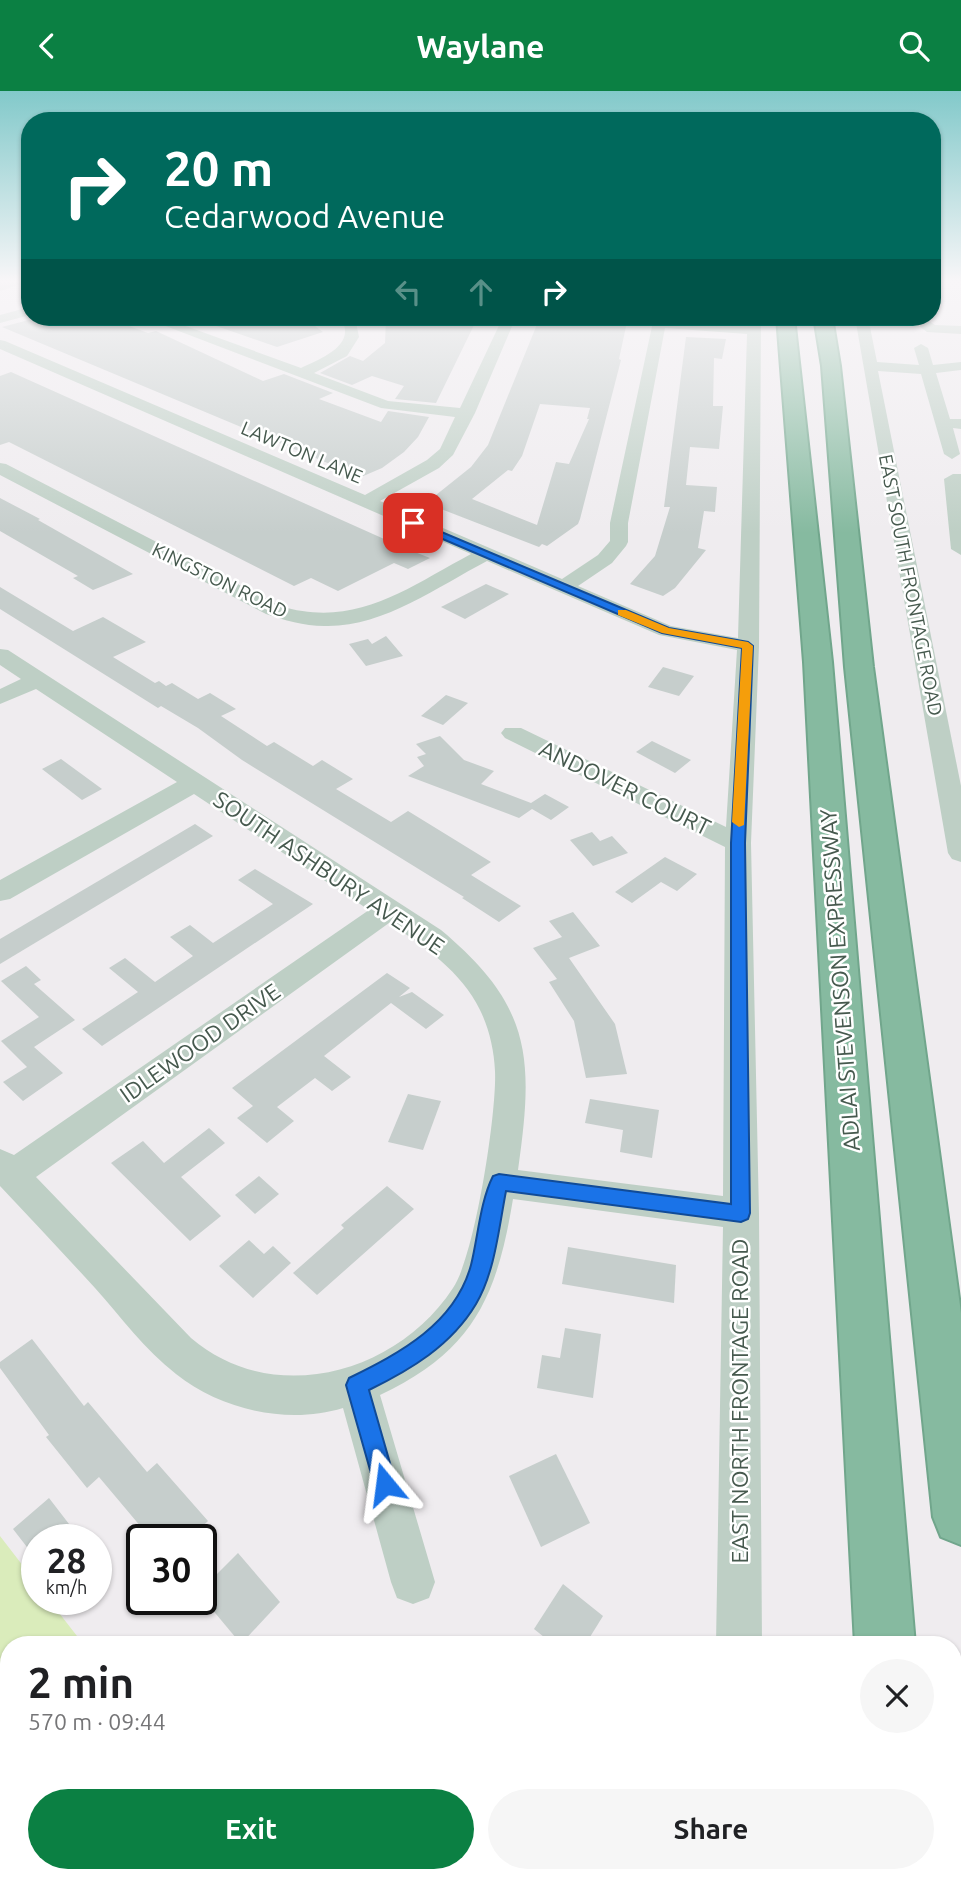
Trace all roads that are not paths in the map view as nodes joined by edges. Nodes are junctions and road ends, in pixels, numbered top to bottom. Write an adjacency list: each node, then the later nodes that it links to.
1 (869, 366): 33 (street, EAST SOUTH FRONTAGE ROAD)
2 (52, 367): 22 (street, LAWTON LANE)
3 (285, 367): 14 (street)
4 (316, 367): 14 (street)
5 (488, 367): 16 (street)
6 (650, 367): 25 (street)
7 (763, 367): 26 (street, EAST NORTH FRONTAGE ROAD)
8 (772, 367): 43 (highway, ADLAI STEVENSON EXPRESSWAY)
9 (831, 367): 40 (highway, ADLAI STEVENSON EXPRESSWAY)
10 (878, 367): 13 (street)
11 (927, 367): 13 (street)
12 (956, 367): 13 (street)
13 (928, 370): 15 (street); 17 (street)
14 (303, 373): 16 (street)
15 (961, 381)
16 (467, 413): 22 (street)
17 (943, 423): 18 (street); 19 (street)
18 (961, 424)
19 (952, 454)
20 (0, 468): 24 (street, KINGSTON ROAD)
21 (961, 479): 23 (street)
22 (366, 502): 24 (street, LAWTON LANE)
23 (961, 549)
24 (485, 554): 25 (street, LAWTON LANE)
25 (563, 587): 26 (street, LAWTON LANE)
26 (748, 646): 32 (street, EAST NORTH FRONTAGE ROAD)
27 (0, 655): 28 (street, SOUTH ASHBURY AVENUE)
28 (37, 680): 29 (street); 31 (street, SOUTH ASHBURY AVENUE)
29 (0, 698)
30 (513, 733): 32 (street, ANDOVER COURT)
31 (194, 784): 34 (street); 35 (street, SOUTH ASHBURY AVENUE)
32 (738, 843): 38 (street, EAST NORTH FRONTAGE ROAD)
33 (961, 853)
34 (0, 892)
35 (388, 910): 36 (street, IDLEWOOD DRIVE); 37 (street, SOUTH ASHBURY AVENUE)
36 (6, 1169): 39 (street, SOUTH ASHBURY AVENUE)
37 (499, 1182): 38 (street); 39 (street, SOUTH ASHBURY AVENUE)
38 (741, 1213): 42 (street, EAST NORTH FRONTAGE ROAD)
39 (357, 1385): 41 (street)
40 (961, 1517)
41 (413, 1582)
42 (739, 1636)
43 (884, 1636)

